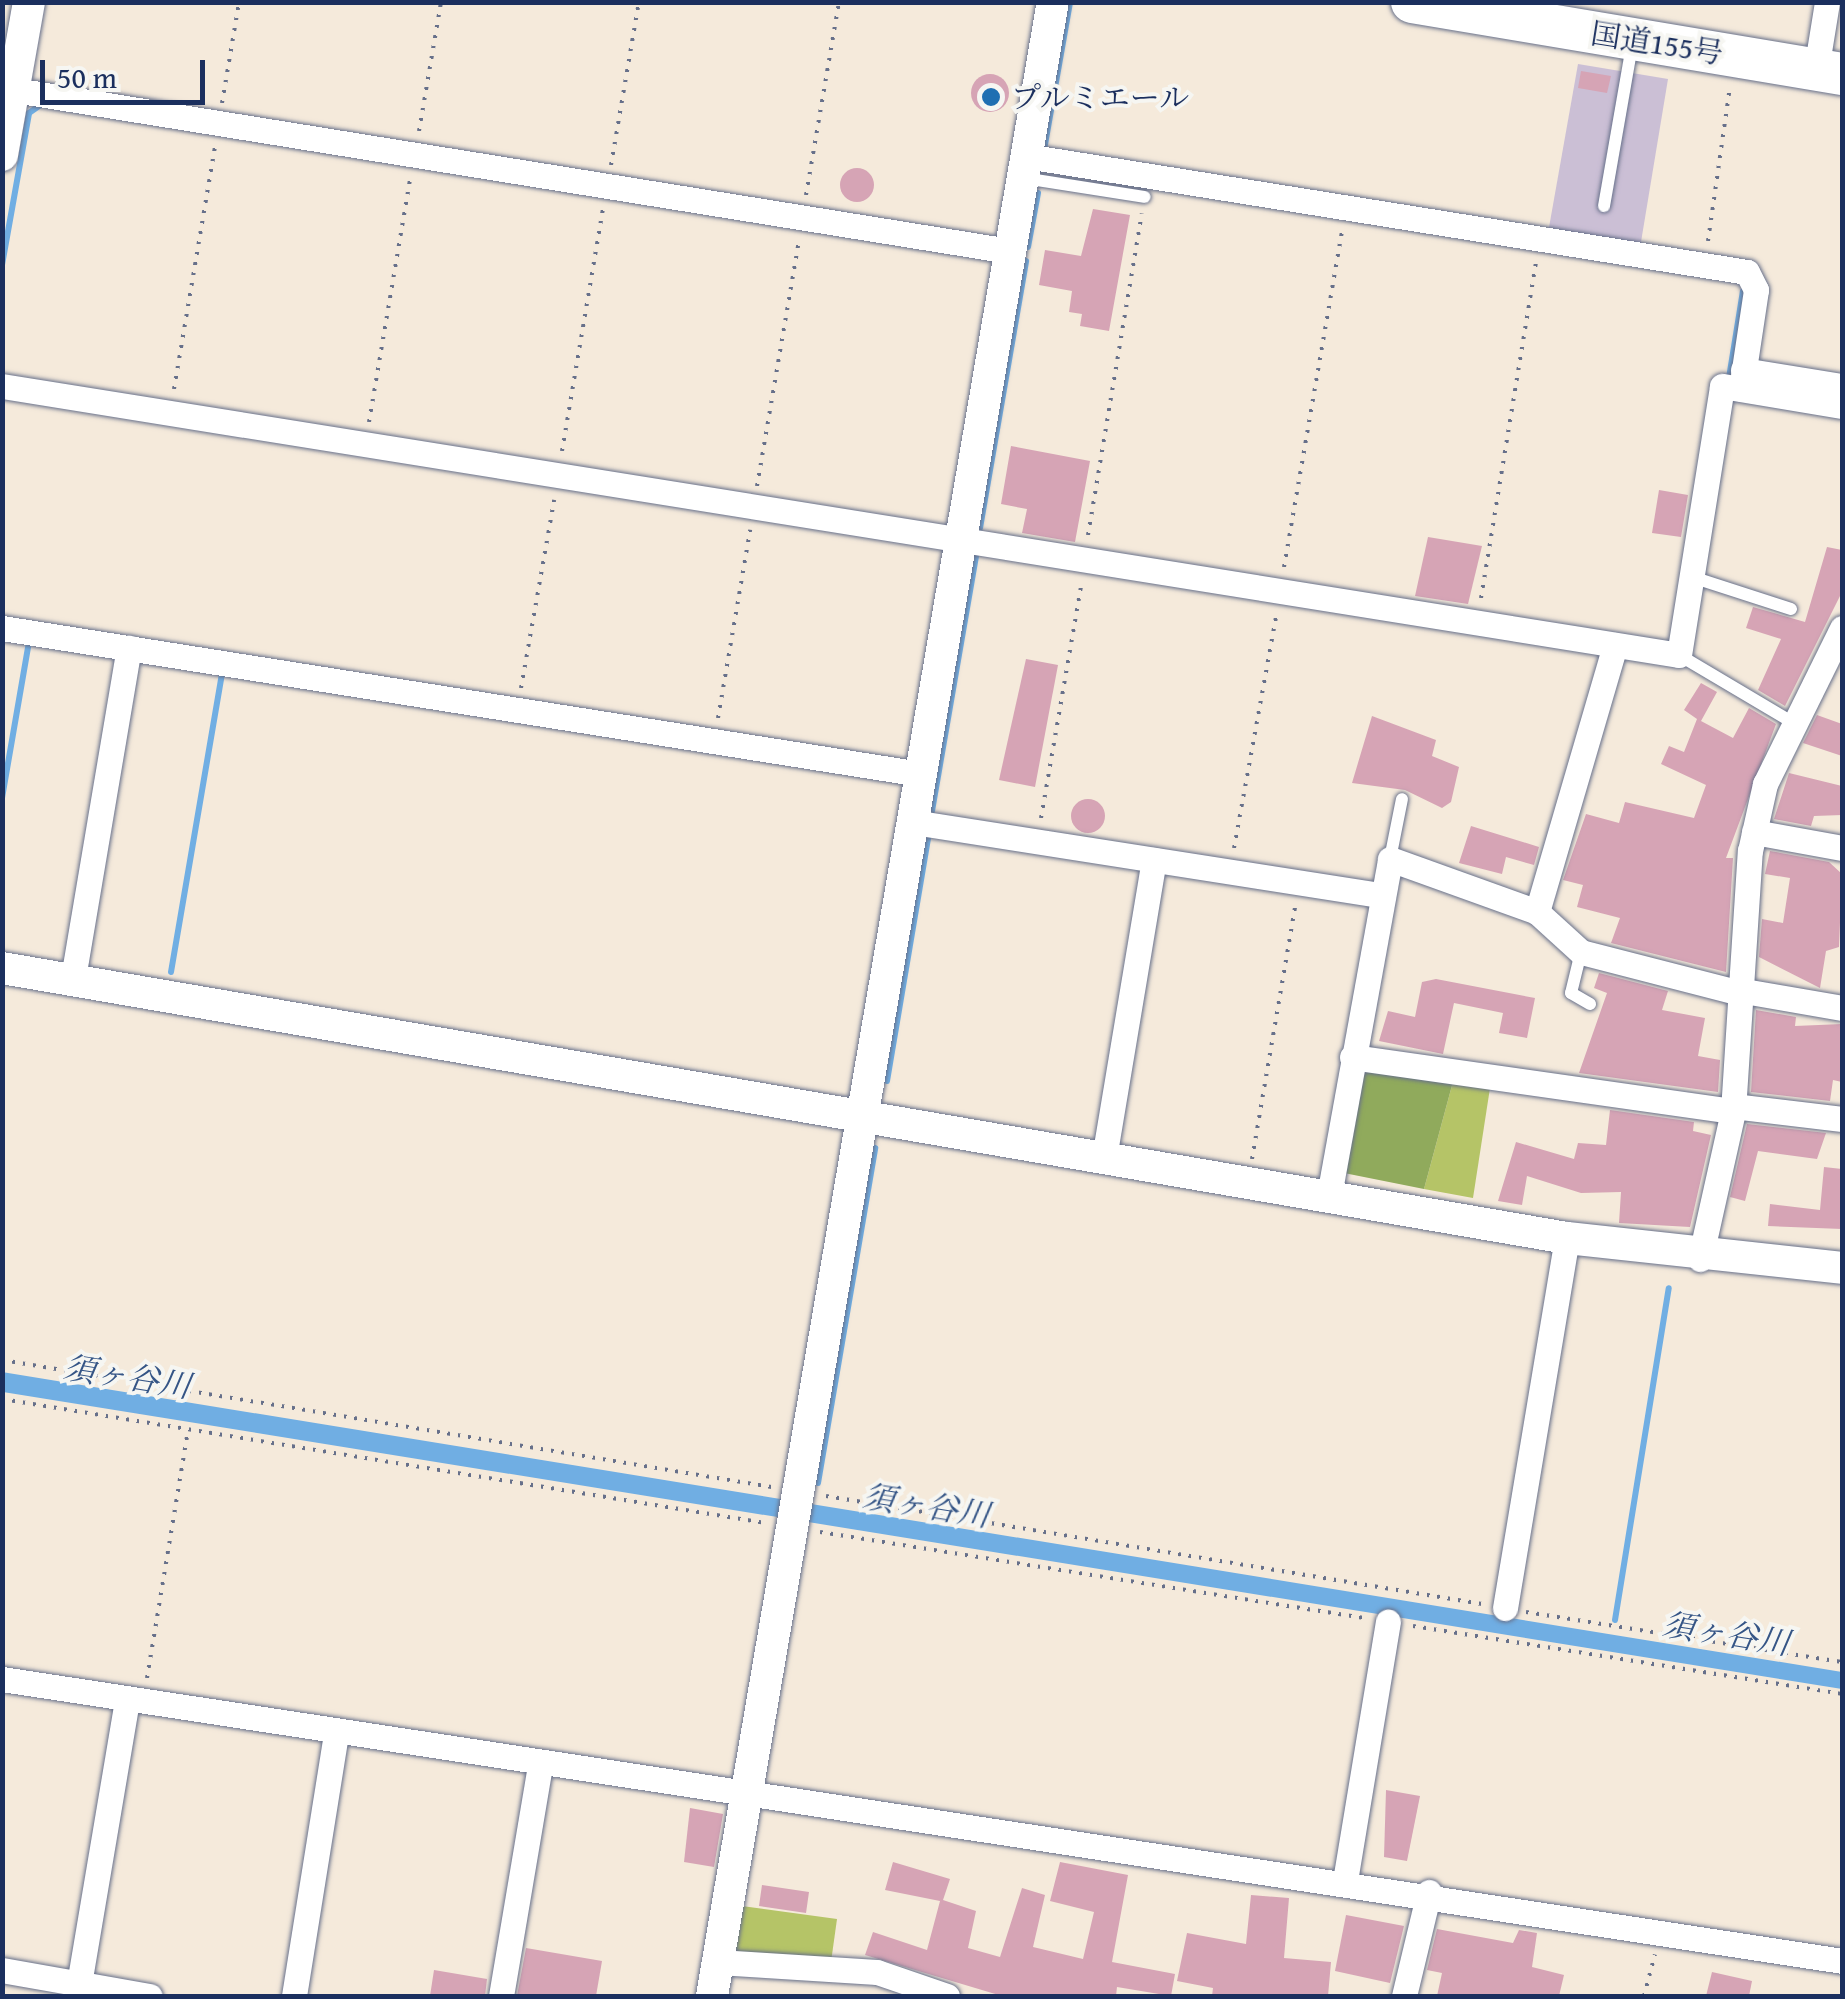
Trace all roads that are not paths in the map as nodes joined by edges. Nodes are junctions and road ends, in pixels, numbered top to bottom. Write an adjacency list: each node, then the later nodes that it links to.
1 (28, 2): 8 (street)
2 (1052, 2): 10 (street)
3 (1412, 2): 5 (highway, 国道155号)
4 (1827, 2): 7 (street)
5 (1489, 9): 6 (highway, 国道155号)
6 (1634, 39): 7 (highway, 国道155号); 12 (lane)
7 (1829, 72)
8 (8, 89): 9 (street); 13 (street)
9 (2, 156)
10 (1024, 167): 11 (lane); 13 (street); 14 (street)
11 (1144, 197)
12 (1604, 206)
13 (1010, 251): 18 (street)
14 (1742, 379): 16 (street); 17 (street); 19 (street)
15 (2, 386): 18 (street)
16 (1842, 386)
17 (1842, 406)
18 (961, 540): 23 (street); 27 (street)
19 (1692, 576): 20 (lane); 25 (street)
20 (1791, 610)
21 (2, 628): 24 (street)
22 (1842, 628): 26 (street)
23 (1615, 644): 25 (street); 35 (street)
24 (128, 648): 27 (street); 38 (street)
25 (1679, 655): 26 (lane)
26 (1797, 725): 30 (street)
27 (921, 774): 29 (street)
28 (1402, 799): 33 (lane)
29 (913, 822): 32 (street); 44 (street)
30 (1754, 832): 31 (street); 39 (street)
31 (1842, 848)
32 (1154, 860): 34 (street); 46 (street)
33 (1390, 860): 34 (street); 35 (street)
34 (1380, 895): 42 (street)
35 (1537, 912): 36 (street)
36 (1581, 952): 39 (street); 40 (lane)
37 (2, 968): 38 (street)
38 (73, 978): 44 (street)
39 (1744, 993): 41 (street); 43 (street)
40 (1590, 1004)
41 (1842, 1008)
42 (1352, 1057): 43 (street); 47 (street)
43 (1733, 1108): 45 (street); 49 (street)
44 (864, 1111): 46 (street); 57 (street)
45 (1842, 1119)
46 (1104, 1152): 47 (street)
47 (1330, 1190): 48 (street)
48 (1567, 1238): 49 (street); 51 (street)
49 (1700, 1259): 50 (street)
50 (1842, 1268)
51 (1505, 1608)
52 (1388, 1622): 58 (street)
53 (2, 1680): 54 (street)
54 (135, 1701): 55 (street); 63 (street)
55 (336, 1734): 56 (street); 65 (street)
56 (540, 1766): 57 (street); 66 (street)
57 (746, 1800): 58 (street); 61 (street)
58 (1345, 1881): 59 (street)
59 (1429, 1892): 60 (street); 69 (street)
60 (1842, 1961)
61 (718, 1962): 67 (street); 68 (street)
62 (2, 1970): 63 (street)
63 (79, 1984): 64 (street)
64 (150, 1996)
65 (294, 1996)
66 (500, 1996)
67 (712, 1996)
68 (947, 1996)
69 (1404, 1996)

